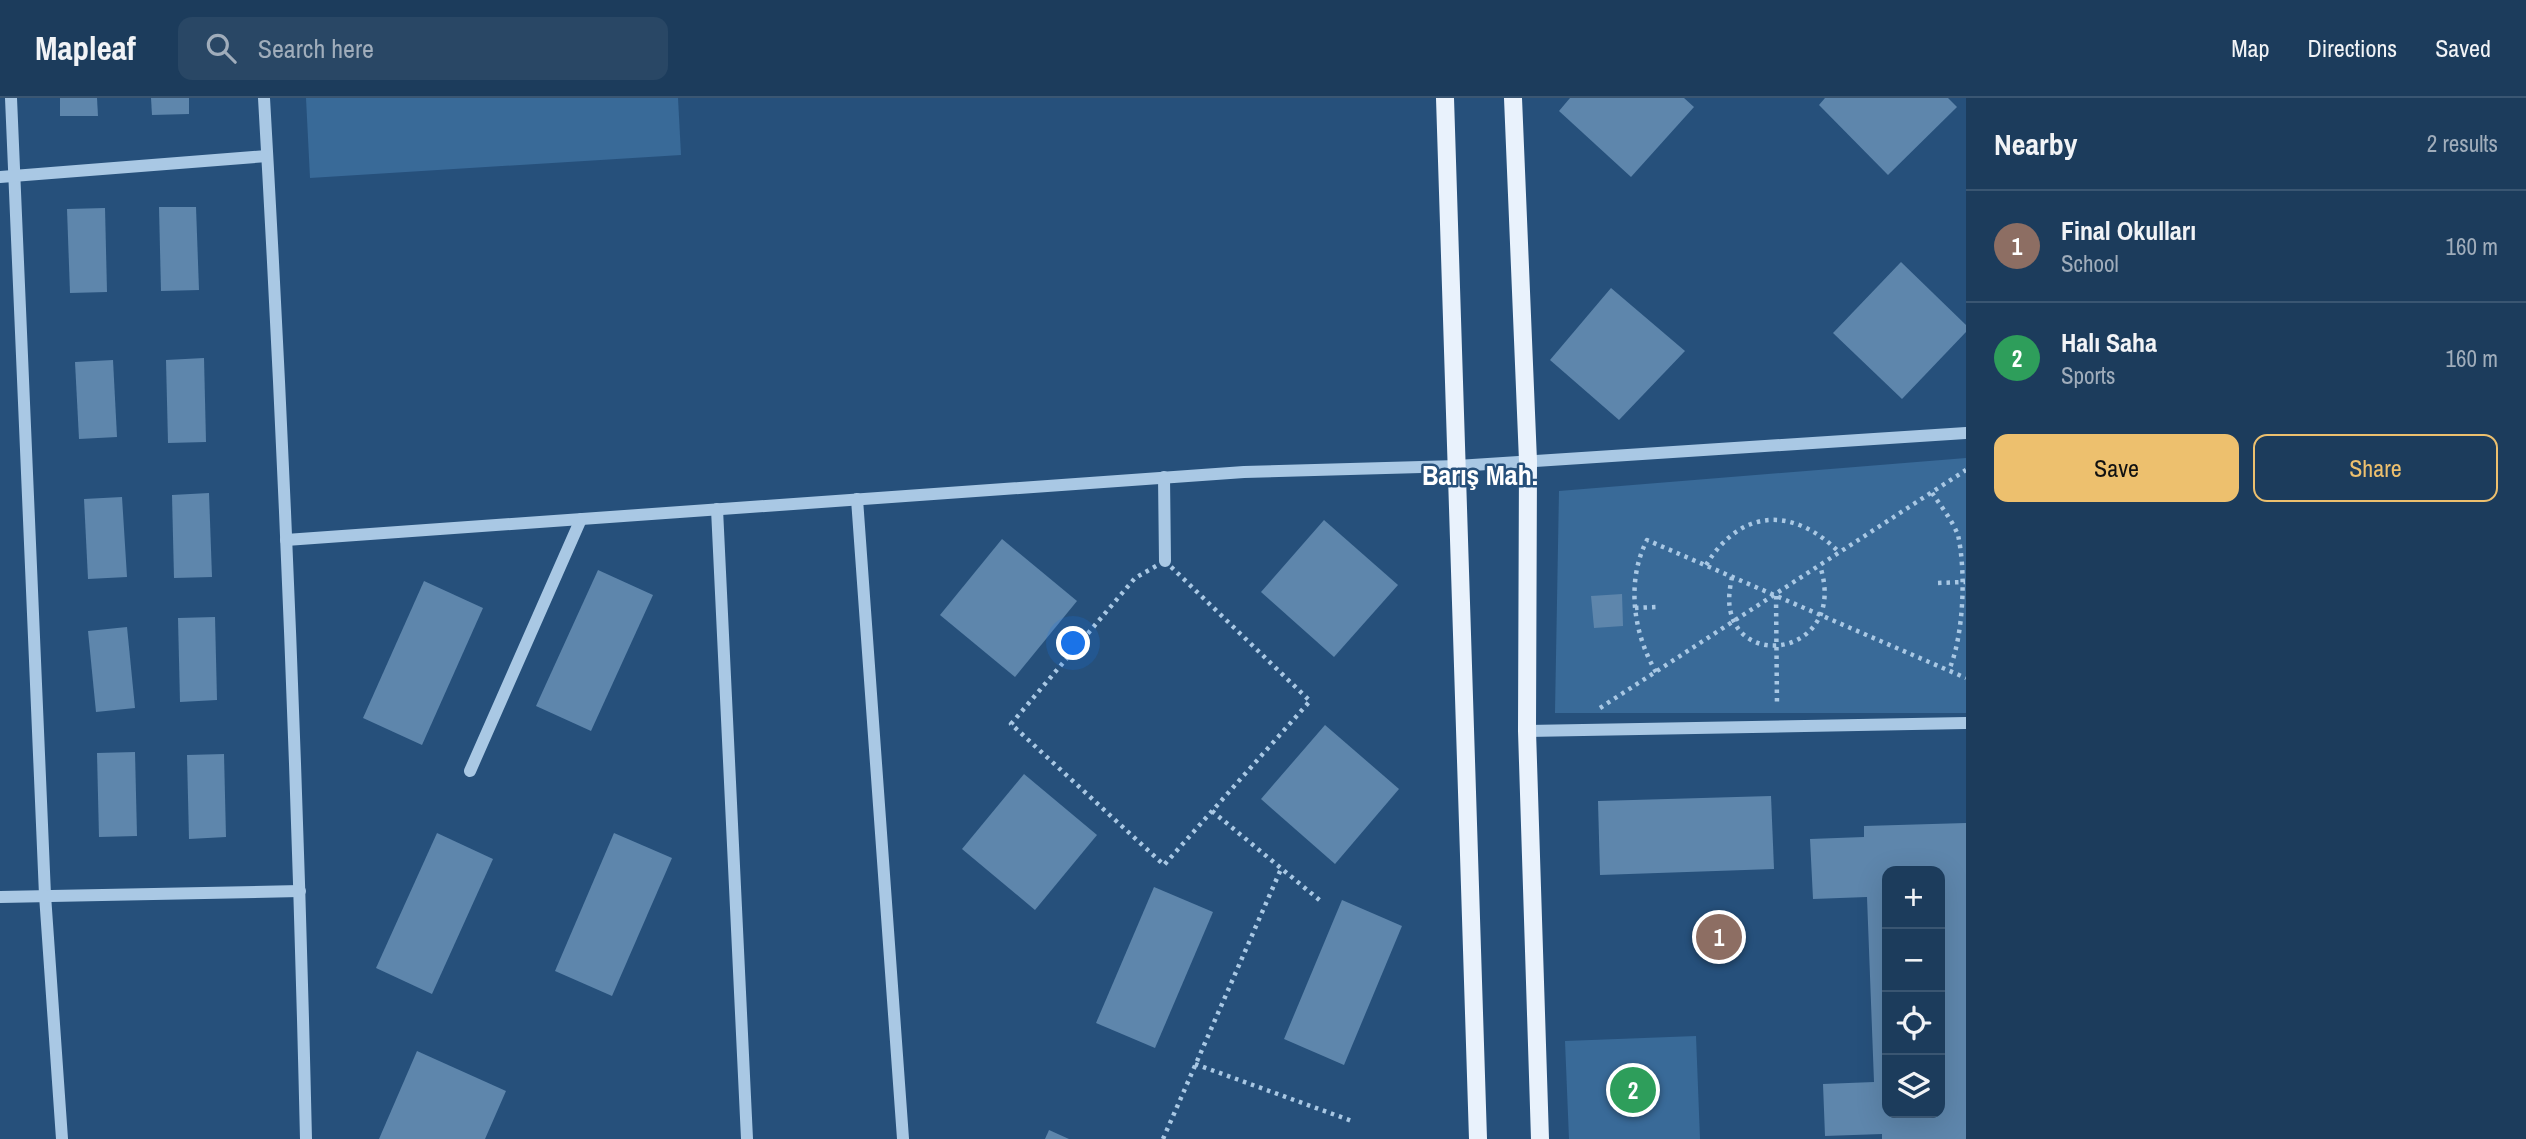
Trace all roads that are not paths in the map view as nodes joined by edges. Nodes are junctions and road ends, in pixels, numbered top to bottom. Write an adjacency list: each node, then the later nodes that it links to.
1 (10, 98): 6 (street)
2 (264, 98): 5 (street)
3 (1445, 98): 10 (main road)
4 (1513, 98): 9 (main road)
5 (267, 156): 6 (street); 15 (street)
6 (15, 176): 7 (street); 21 (street)
7 (0, 177)
8 (1966, 433): 9 (street)
9 (1528, 461): 10 (street); 18 (main road)
10 (1457, 466): 11 (street); 27 (main road)
11 (1164, 477): 12 (street); 16 (street)
12 (857, 499): 13 (street); 26 (street)
13 (717, 509): 14 (street); 25 (street)
14 (581, 519): 15 (street); 19 (street)
15 (286, 540): 20 (street)
16 (1165, 561)
17 (1966, 723): 18 (street)
18 (1528, 731): 28 (main road)
19 (470, 771)
20 (300, 891): 21 (street); 24 (street)
21 (46, 894): 22 (street); 23 (street)
22 (0, 897)
23 (62, 1139)
24 (306, 1139)
25 (747, 1139)
26 (903, 1139)
27 (1478, 1139)
28 (1539, 1139)

